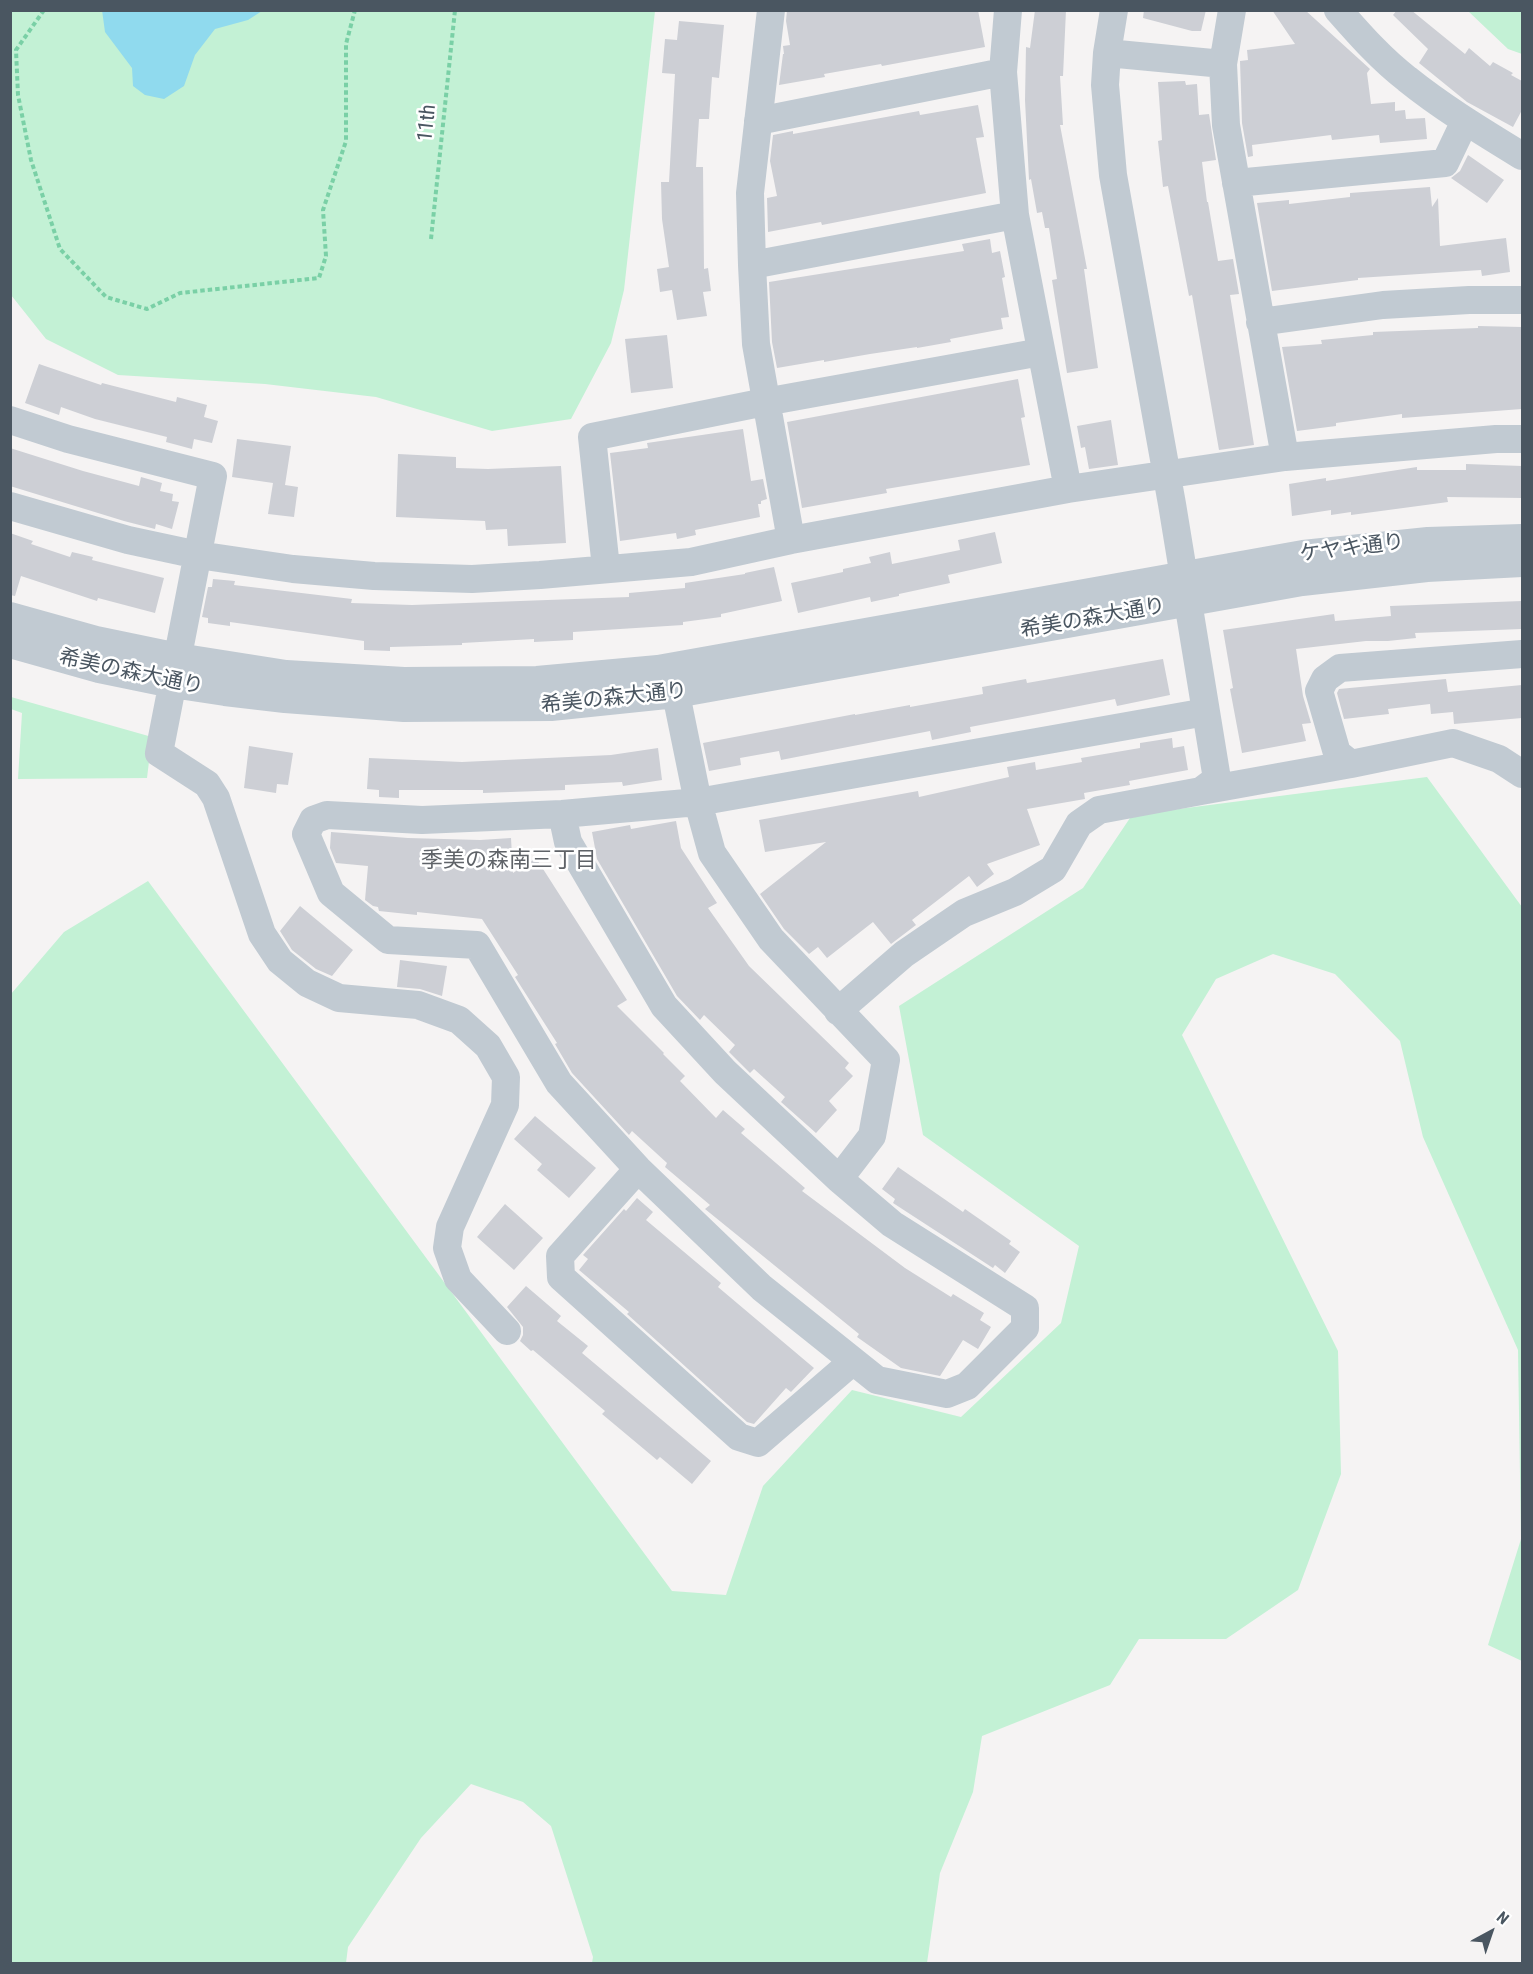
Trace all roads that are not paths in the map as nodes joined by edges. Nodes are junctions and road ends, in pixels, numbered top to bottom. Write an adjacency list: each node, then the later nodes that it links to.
1 (771, 10): 9 (street)
2 (1008, 10): 8 (street)
3 (1114, 10): 6 (street, 希美の森大通り)
4 (1232, 10): 7 (street)
5 (1338, 10): 10 (street)
6 (1107, 53): 7 (street); 22 (street, 希美の森大通り)
7 (1223, 64): 12 (street)
8 (1004, 72): 9 (street); 13 (street)
9 (758, 120): 14 (street)
10 (1465, 121): 11 (street); 12 (street)
11 (1522, 156)
12 (1236, 183): 16 (street)
13 (1015, 214): 14 (street); 17 (street)
14 (752, 265): 18 (street)
15 (1522, 300): 16 (street)
16 (1260, 322): 21 (street)
17 (1041, 352): 18 (street); 23 (street)
18 (765, 402): 26 (street); 29 (street)
19 (10, 420): 27 (street)
20 (1522, 439): 21 (street)
21 (1285, 457): 22 (street)
22 (1167, 475): 23 (street); 30 (street, 希美の森大通り)
23 (1068, 489): 26 (street)
24 (10, 506): 27 (street)
25 (1522, 538): 30 (street, ケヤキ通り)
26 (791, 540): 29 (street)
27 (198, 555): 29 (street); 34 (street)
28 (1522, 563): 30 (street, ケヤキ通り)
29 (606, 568)
30 (1186, 589): 34 (street, 希美の森大通り); 35 (street, 希美の森大通り); 36 (street)
31 (10, 616): 34 (street, 希美の森大通り)
32 (10, 644): 34 (street, 希美の森大通り)
33 (1522, 654): 37 (street)
34 (175, 671): 35 (street, 希美の森大通り); 45 (street)
35 (676, 694): 40 (street)
36 (1206, 712): 39 (street); 40 (street)
37 (1351, 764): 38 (street); 39 (street)
38 (1522, 774)
39 (1202, 791): 42 (street)
40 (698, 801): 41 (street); 42 (street)
41 (562, 814): 43 (street); 44 (street)
42 (838, 1011): 44 (street)
43 (638, 1169): 46 (street); 46 (street)
44 (839, 1179): 46 (street)
45 (507, 1331)
46 (852, 1362)

